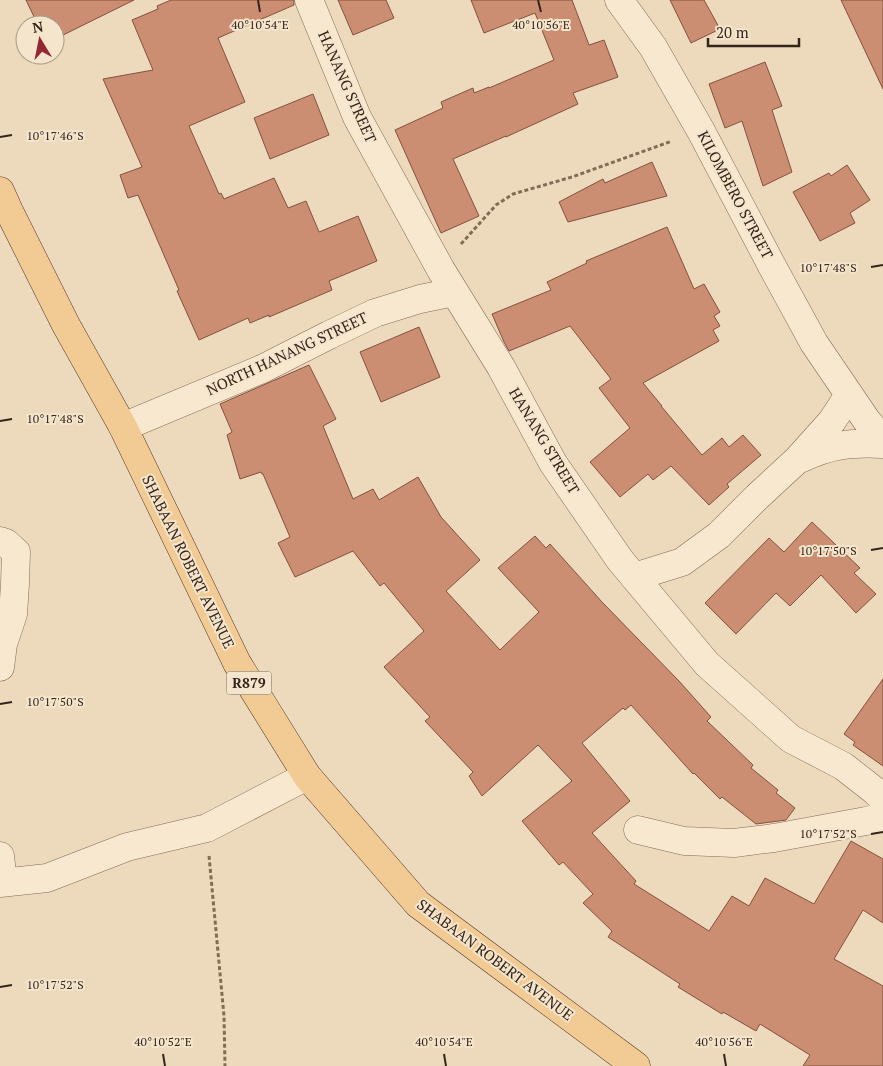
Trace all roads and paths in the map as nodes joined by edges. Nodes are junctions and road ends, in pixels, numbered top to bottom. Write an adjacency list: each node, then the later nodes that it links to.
1 (309, 0): 5 (street, HANANG STREET)
2 (619, 0): 3 (street, KILOMBERO STREET)
3 (701, 130): 5 (path); 6 (street, KILOMBERO STREET)
4 (3, 205): 7 (main road, SHABAAN ROBERT AVENUE / R879)
5 (447, 281): 7 (street, NORTH HANANG STREET); 12 (street, HANANG STREET)
6 (849, 395): 8 (street, KILOMBERO STREET); 10 (street)
7 (123, 427): 14 (main road, SHABAAN ROBERT AVENUE / R879)
8 (883, 440)
9 (883, 444): 10 (street)
10 (797, 460): 12 (street)
11 (0, 541): 13 (street)
12 (634, 577): 15 (street, HANANG STREET)
13 (0, 667)
14 (307, 776): 17 (street); 21 (main road, SHABAAN ROBERT AVENUE / R879)
15 (883, 799)
16 (883, 817): 18 (street)
17 (207, 828): 19 (street); 20 (path)
18 (638, 830)
19 (1, 873)
20 (225, 1066)
21 (636, 1066)

